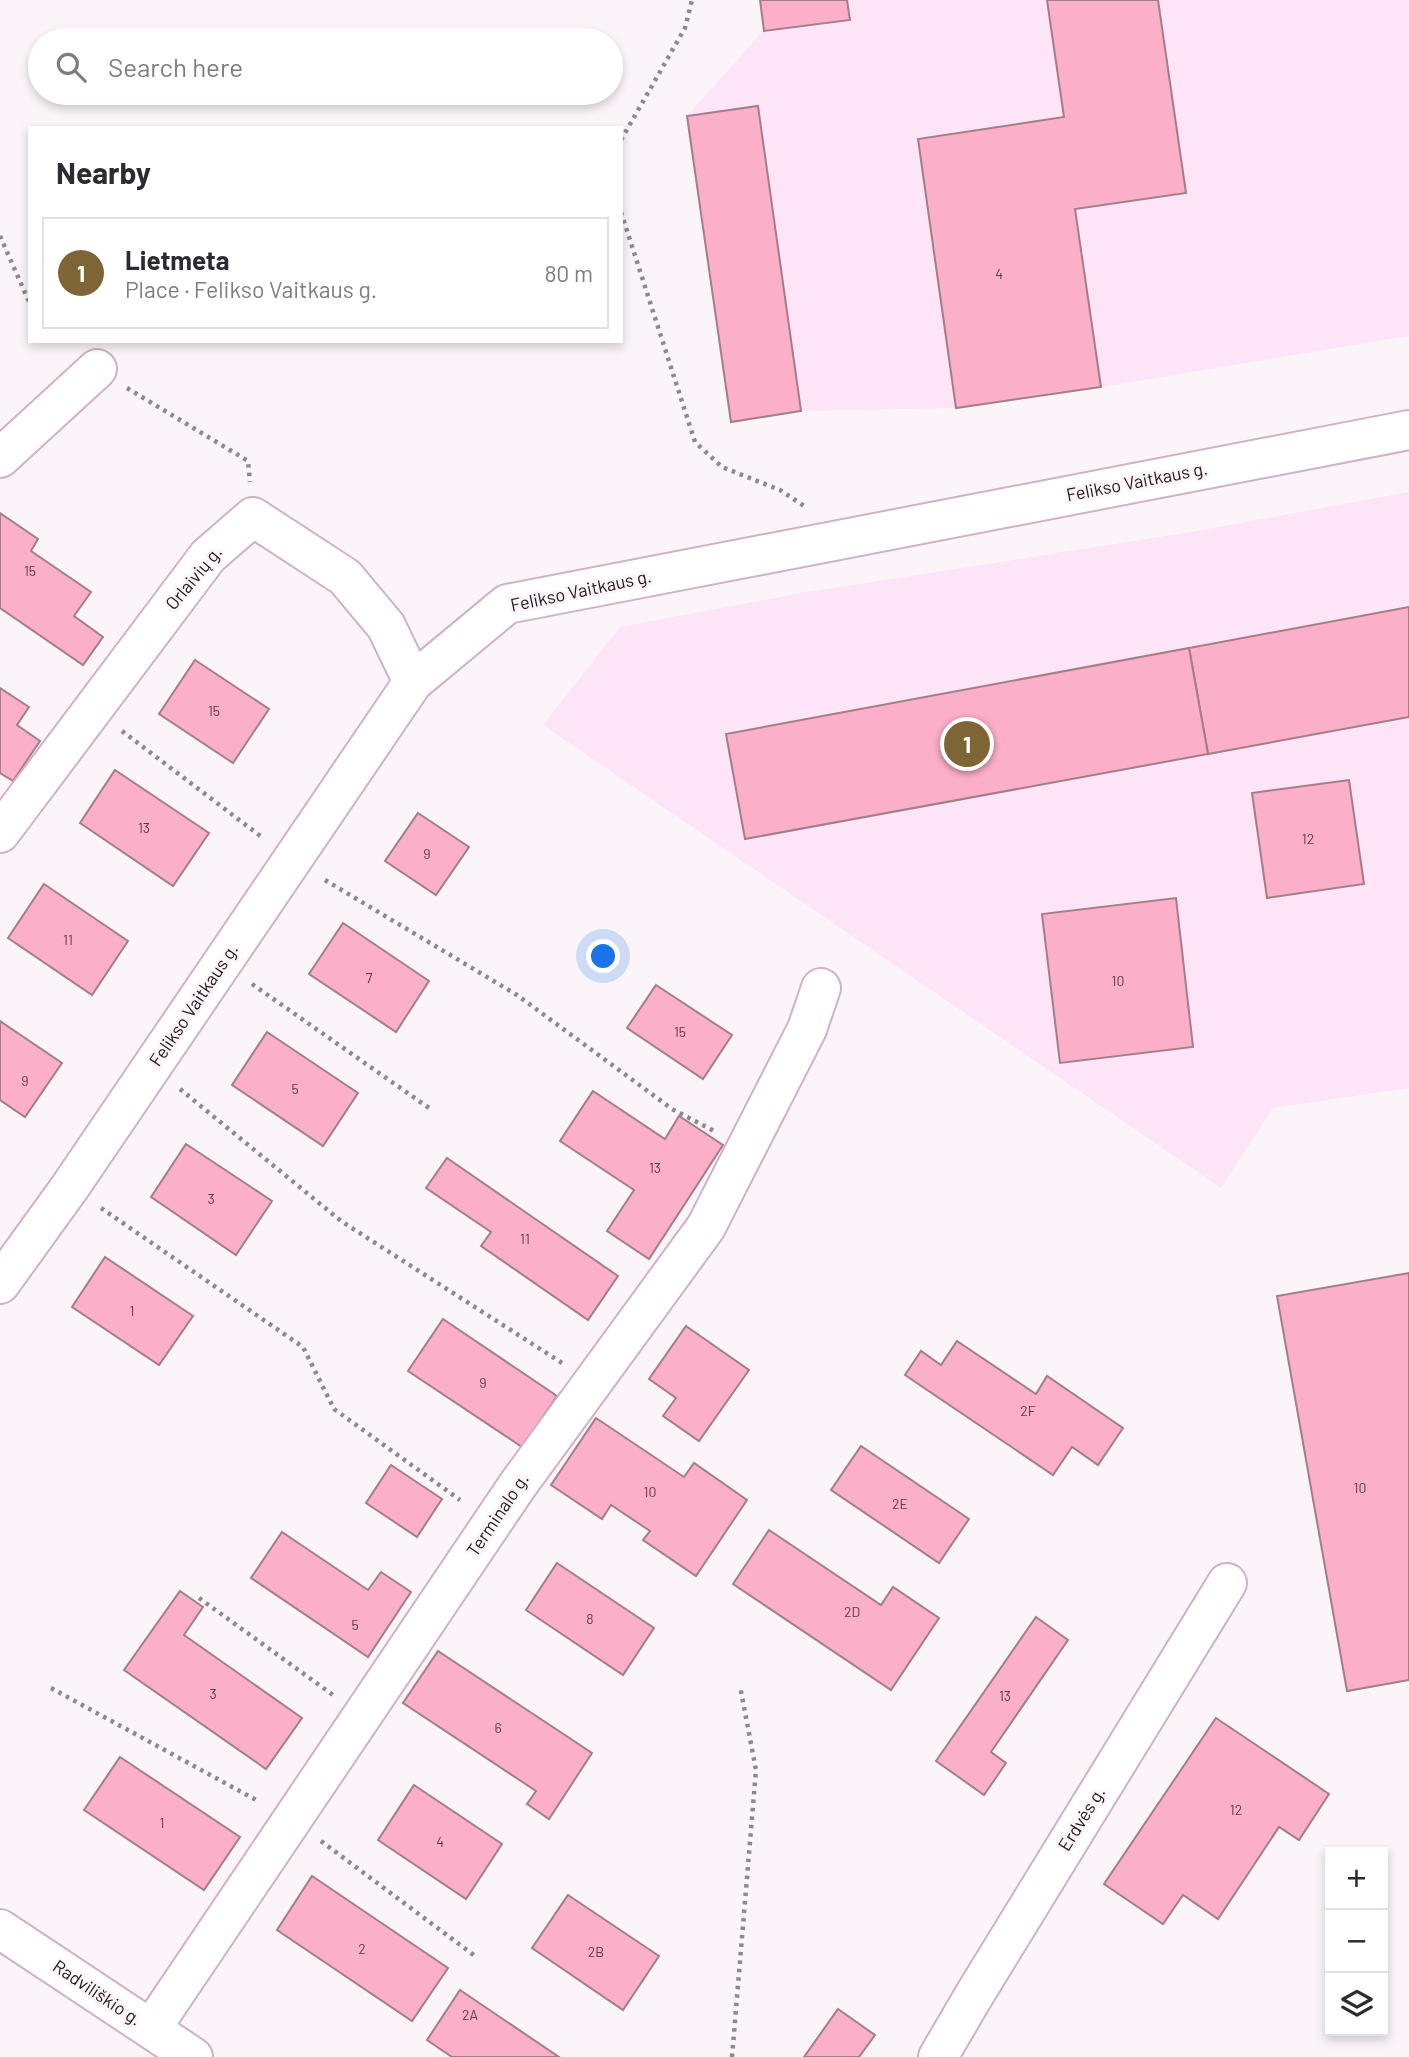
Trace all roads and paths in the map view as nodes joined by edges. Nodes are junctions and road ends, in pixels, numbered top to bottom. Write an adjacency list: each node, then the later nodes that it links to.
1 (692, 0): 2 (path)
2 (623, 136)
3 (623, 218): 10 (path)
4 (0, 236): 5 (path)
5 (28, 299)
6 (97, 369): 8 (street); 9 (path)
7 (1409, 430): 10 (street, Felikso Vaitkaus g.)
8 (0, 458)
9 (253, 517): 11 (street); 12 (street, Orlaivių g.)
10 (832, 541): 11 (street, Felikso Vaitkaus g.)
11 (413, 682): 14 (street, Felikso Vaitkaus g.)
12 (93, 709): 13 (street, Orlaivių g.); 14 (path)
13 (0, 833)
14 (292, 860): 15 (street, Felikso Vaitkaus g.); 19 (path)
15 (222, 963): 17 (street, Felikso Vaitkaus g.); 18 (path)
16 (821, 989): 19 (street, Terminalo g.)
17 (152, 1066): 20 (street, Felikso Vaitkaus g.); 22 (path)
18 (429, 1108)
19 (746, 1148): 22 (street, Terminalo g.)
20 (70, 1187): 21 (street, Felikso Vaitkaus g.); 23 (path)
21 (0, 1284)
22 (593, 1383): 23 (street, Terminalo g.)
23 (492, 1523): 27 (street, Terminalo g.)
24 (1227, 1583): 32 (street, Erdvės g.)
25 (199, 1598): 27 (path)
26 (740, 1686): 31 (path)
27 (362, 1716): 29 (street, Terminalo g.)
28 (0, 1928): 29 (street, Radviliškio g.)
29 (151, 2029): 30 (street, Radviliškio g.)
30 (193, 2057)
31 (732, 2057)
32 (938, 2057)

